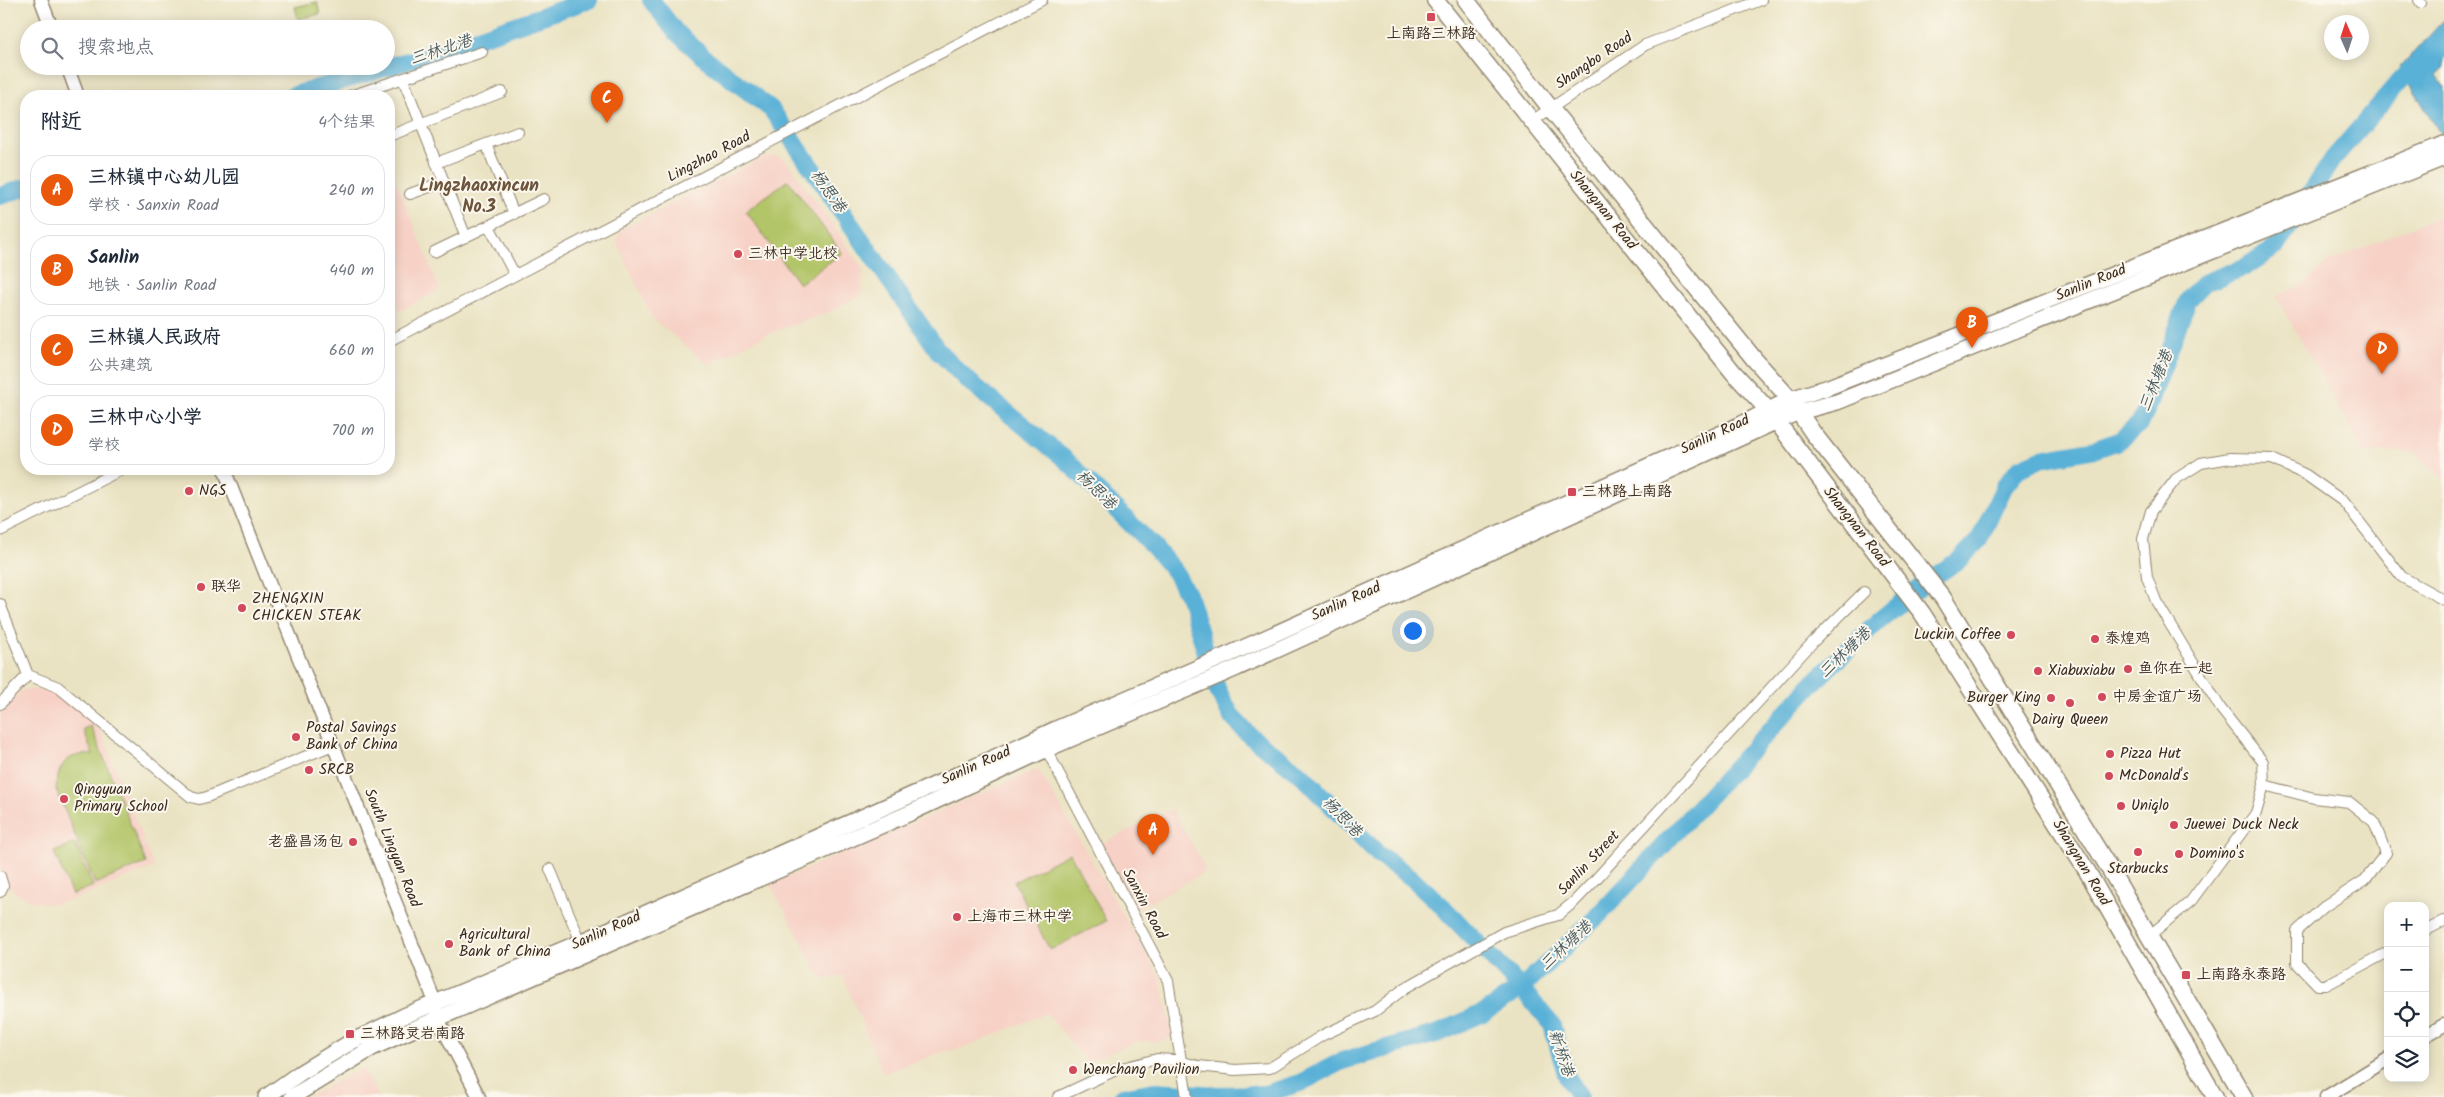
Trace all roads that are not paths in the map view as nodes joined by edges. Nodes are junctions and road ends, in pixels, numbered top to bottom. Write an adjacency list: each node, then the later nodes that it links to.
1 (41, 0): 6 (street)
2 (1042, 0): 29 (street, Lingzhao Road)
3 (1435, 0): 14 (main road, Shangnan Road)
4 (1466, 0): 13 (main road, Shangnan Road)
5 (1761, 0): 13 (street, Shangbo Road)
6 (49, 20)
7 (482, 52): 9 (street)
8 (70, 75): 10 (street)
9 (403, 79): 11 (street); 15 (street)
10 (76, 90)
11 (369, 90)
12 (502, 92): 15 (street)
13 (1550, 108): 14 (street, Shangbo Road); 31 (main road, Shangnan Road)
14 (1532, 121): 32 (main road, Shangnan Road)
15 (420, 124): 17 (street); 21 (street)
16 (518, 132): 18 (street)
17 (395, 134)
18 (486, 144): 21 (street); 25 (street)
19 (2444, 144): 31 (main road, Sanlin Road)
20 (2444, 158): 31 (main road, Sanlin Road)
21 (436, 163): 22 (street)
22 (443, 182): 23 (street); 27 (street)
23 (410, 194)
24 (544, 199): 25 (street)
25 (514, 214): 26 (street)
26 (489, 226): 27 (street); 29 (street)
27 (466, 237): 28 (street)
28 (434, 252)
29 (515, 275): 30 (street, Lingzhao Road)
30 (395, 338)
31 (1795, 406): 32 (main road, Sanlin Road); 49 (main road, Shangnan Road)
32 (1772, 416): 41 (main road, Sanlin Road); 41 (main road, Sanlin Road); 63 (main road, Shangnan Road)
33 (111, 475): 35 (street)
34 (226, 475): 42 (street, South Lingyan Road)
35 (0, 531)
36 (1864, 592): 57 (street, Sanlin Street)
37 (2444, 600): 43 (street)
38 (0, 604): 39 (street)
39 (28, 676): 40 (street); 42 (street)
40 (0, 704)
41 (1043, 743): 50 (main road, Sanlin Road); 53 (main road, Sanlin Road); 57 (street, Sanxin Road)
42 (333, 745): 52 (street, South Lingyan Road)
43 (2264, 785): 49 (street); 51 (street)
44 (550, 869): 50 (street)
45 (0, 876): 46 (street)
46 (0, 892)
47 (2444, 921): 48 (street)
48 (2429, 929)
49 (2149, 936): 64 (main road, Shangnan Road)
50 (581, 942): 52 (main road, Sanlin Road)
51 (2384, 954)
52 (435, 1002): 53 (street, South Lingyan Road); 58 (main road, Sanlin Road)
53 (438, 1019): 59 (main road, Sanlin Road); 60 (street, South Lingyan Road)
54 (2444, 1025): 55 (street)
55 (2429, 1034)
56 (2384, 1061): 65 (street)
57 (1182, 1065): 61 (street, Sanlin Street); 62 (street, Sanxin Road)
58 (266, 1097)
59 (292, 1097)
60 (479, 1097)
61 (1058, 1097)
62 (1187, 1097)
63 (2215, 1097)
64 (2244, 1097)
65 (2326, 1097)

